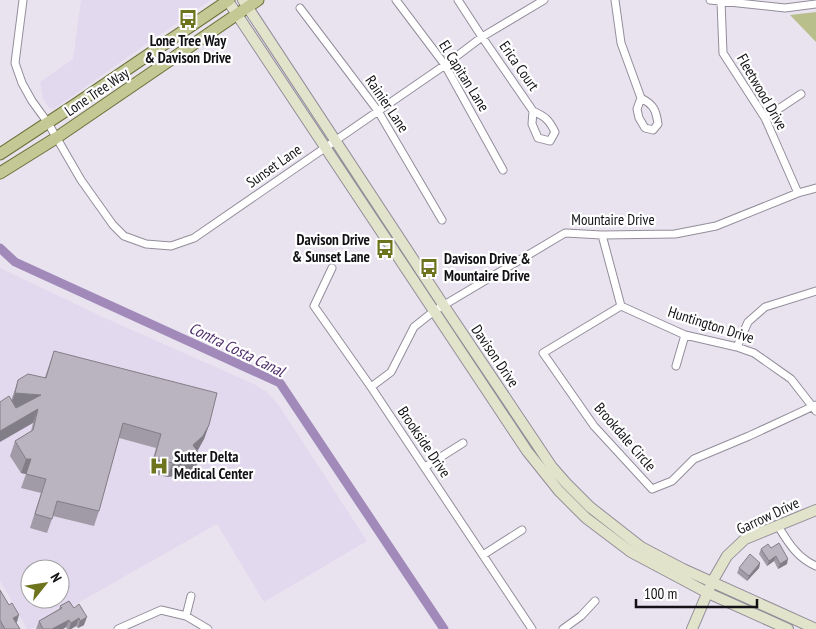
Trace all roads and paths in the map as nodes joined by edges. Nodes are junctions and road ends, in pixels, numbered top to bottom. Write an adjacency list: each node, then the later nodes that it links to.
1 (23, 0): 23 (street, Sunset Lane)
2 (229, 0): 13 (main road, Davison Drive); 15 (main road, Lone Tree Way)
3 (258, 0): 10 (main road, Lone Tree Way)
4 (396, 0): 16 (street, El Capitan Lane)
5 (458, 0): 14 (street, Erica Court)
6 (544, 0): 14 (street, Sunset Lane)
7 (615, 0): 19 (street)
8 (710, 0): 9 (street)
9 (721, 1): 11 (street); 22 (street, Fleetwood Drive)
10 (245, 4): 13 (main road, Lone Tree Way); 25 (main road, Davison Drive)
11 (816, 4)
12 (300, 8): 20 (street, Rainier Lane)
13 (237, 14): 17 (main road, Lone Tree Way); 26 (main road, Davison Drive)
14 (482, 37): 16 (street, Sunset Lane); 21 (street, Erica Court)
15 (137, 62): 17 (main road); 23 (main road, Lone Tree Way)
16 (445, 65): 20 (street, Sunset Lane); 28 (street, El Capitan Lane)
17 (121, 94): 24 (main road, Lone Tree Way)
18 (801, 94): 22 (street)
19 (642, 98)
20 (378, 111): 25 (street, Sunset Lane); 32 (street, Rainier Lane)
21 (533, 111)
22 (765, 118): 31 (street, Fleetwood Drive)
23 (48, 123): 24 (street, Sunset Lane); 27 (main road, Lone Tree Way)
24 (56, 138): 26 (street, Sunset Lane); 29 (main road, Lone Tree Way)
25 (335, 141): 26 (street, Sunset Lane); 37 (main road, Davison Drive)
26 (326, 147): 37 (main road, Davison Drive)
27 (0, 154)
28 (503, 170)
29 (0, 173)
30 (816, 188): 31 (street, Mountaire Drive)
31 (798, 193): 33 (street, Mountaire Drive)
32 (442, 220)
33 (602, 235): 36 (street); 37 (street, Mountaire Drive)
34 (332, 268): 41 (street, Brookside Drive)
35 (816, 291): 39 (street)
36 (621, 306): 38 (street, Huntington Drive); 42 (street, Brookdale Circle)
37 (439, 308): 41 (street, Mountaire Drive); 50 (main road, Davison Drive); 51 (main road, Davison Drive)
38 (685, 334): 39 (street, Huntington Drive); 40 (street)
39 (737, 346): 42 (street, Huntington Drive)
40 (676, 366)
41 (371, 387): 44 (street, Brookside Drive)
42 (815, 408)
43 (463, 442): 44 (street)
44 (425, 467): 48 (street, Brookside Drive)
45 (816, 510): 46 (main road, Garrow Drive)
46 (778, 526): 49 (street); 50 (main road, Garrow Drive)
47 (522, 530): 48 (street)
48 (483, 555): 58 (street, Brookside Drive)
49 (816, 566)
50 (712, 582): 51 (main road, Garrow Drive); 55 (main road, Davison Drive)
51 (708, 593): 60 (main road, Garrow Drive); 61 (main road, Davison Drive)
52 (191, 596): 54 (street)
53 (595, 601): 59 (street)
54 (186, 616): 56 (street); 57 (street)
55 (816, 628)
56 (118, 629)
57 (208, 629)
58 (532, 629)
59 (562, 629)
60 (692, 629)
61 (788, 629)

